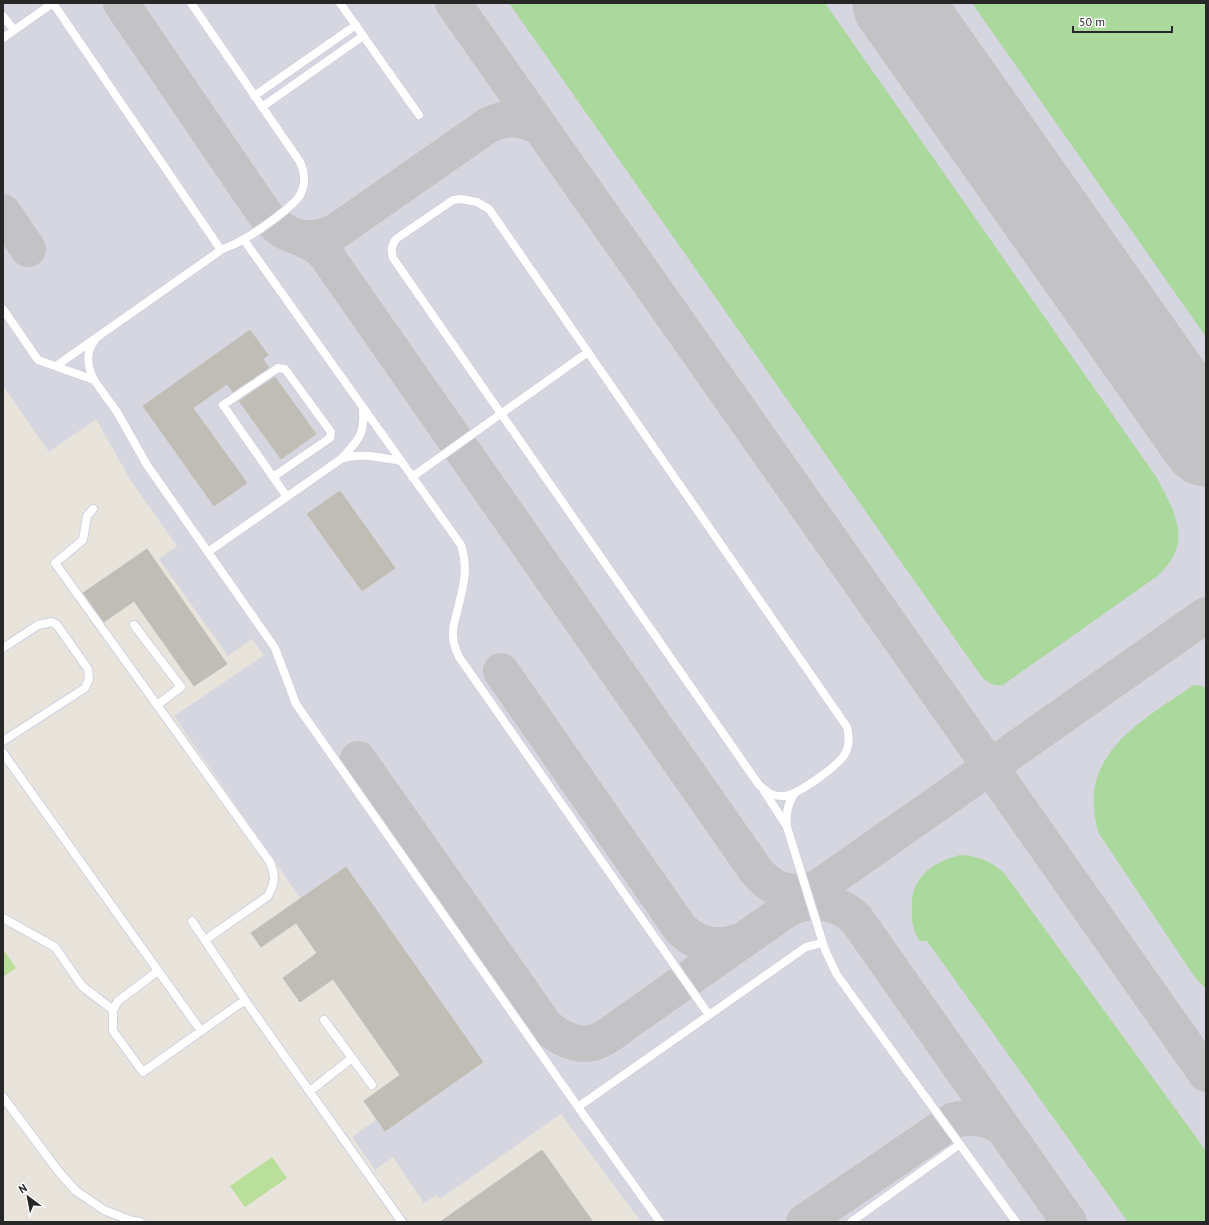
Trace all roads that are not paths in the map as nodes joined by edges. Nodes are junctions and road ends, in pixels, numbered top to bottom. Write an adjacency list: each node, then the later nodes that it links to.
1 (53, 3): 6 (lane); 13 (lane)
2 (191, 3): 9 (lane)
3 (340, 3): 5 (lane)
4 (3, 16): 6 (lane)
5 (356, 25): 7 (lane); 9 (lane)
6 (14, 30): 8 (lane)
7 (363, 36): 10 (lane); 11 (lane)
8 (3, 38)
9 (254, 96): 10 (lane)
10 (262, 107): 12 (lane)
11 (418, 115)
12 (244, 240): 13 (lane); 19 (lane)
13 (221, 250): 15 (lane)
14 (3, 309): 17 (lane)
15 (97, 338): 17 (lane); 18 (lane)
16 (588, 352): 20 (lane); 20 (lane); 34 (lane)
17 (56, 366): 18 (lane)
18 (94, 380): 27 (lane)
19 (363, 407): 21 (lane); 22 (lane)
20 (501, 414): 24 (lane); 33 (lane)
21 (341, 459): 22 (lane); 25 (lane)
22 (401, 461): 24 (lane)
23 (273, 477): 23 (lane); 25 (lane)
24 (412, 477): 43 (lane)
25 (287, 497): 27 (lane)
26 (93, 509): 30 (lane)
27 (208, 552): 50 (lane)
28 (134, 625): 30 (lane)
29 (3, 648): 31 (lane)
30 (157, 705): 38 (lane)
31 (3, 742)
32 (3, 753): 40 (lane)
33 (760, 785): 34 (lane); 35 (lane)
34 (794, 794): 35 (lane)
35 (788, 827): 39 (lane)
36 (3, 918): 42 (lane)
37 (192, 921): 38 (lane)
38 (204, 940): 41 (lane)
39 (822, 943): 43 (lane); 51 (lane)
40 (158, 971): 42 (lane); 45 (lane)
41 (245, 1000): 45 (lane); 48 (lane)
42 (113, 1010): 45 (lane)
43 (709, 1015): 50 (lane)
44 (324, 1020): 46 (lane)
45 (201, 1031)
46 (352, 1058): 47 (lane); 48 (lane)
47 (372, 1085)
48 (310, 1091): 53 (lane)
49 (3, 1097): 52 (lane)
50 (578, 1107): 54 (lane)
51 (960, 1144): 55 (lane); 56 (lane)
52 (140, 1222)
53 (402, 1222)
54 (660, 1222)
55 (852, 1222)
56 (1016, 1222)

